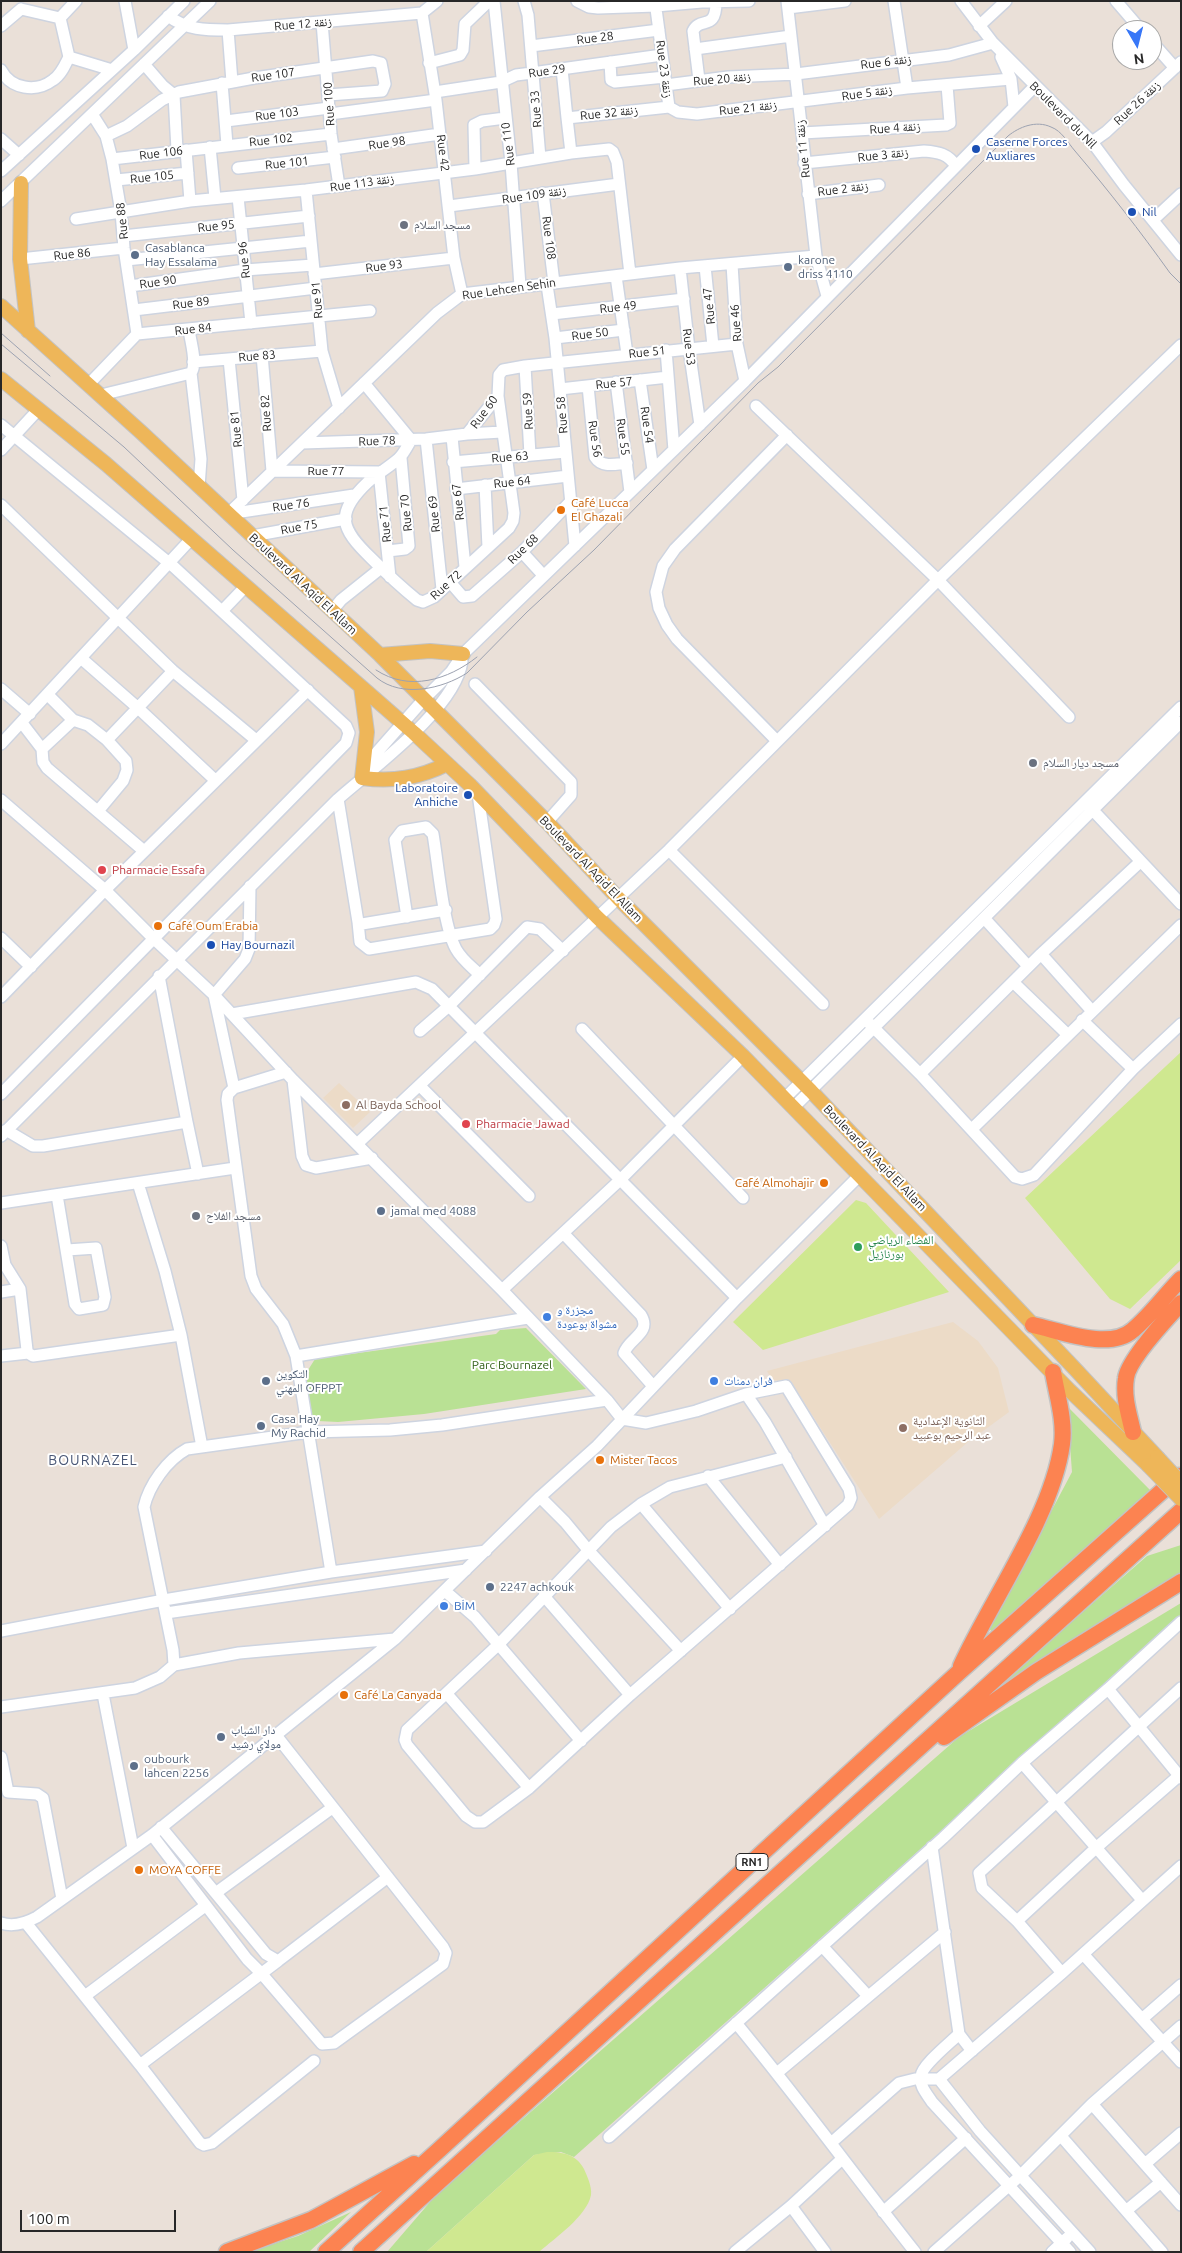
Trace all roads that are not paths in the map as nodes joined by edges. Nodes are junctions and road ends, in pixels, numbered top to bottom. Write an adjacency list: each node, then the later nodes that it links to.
1 (76, 1): 22 (street)
2 (125, 1): 34 (street)
3 (184, 1): 21 (street)
4 (210, 1): 26 (street)
5 (437, 1): 20 (street)
6 (489, 1): 40 (street)
7 (494, 1): 54 (street, Rue 110)
8 (524, 1): 32 (street, Rue 33)
9 (577, 1): 16 (street)
10 (749, 1): 15 (street)
11 (845, 1): 17 (street)
12 (961, 1): 27 (street, Boulevard du Nil)
13 (1006, 1): 27 (street)
14 (1116, 1): 23 (street)
15 (716, 2): 16 (street); 33 (street)
16 (656, 4): 29 (street, Rue 23 زنقة)
17 (787, 4): 30 (street, Rue 11 زنقة)
18 (895, 4): 38 (street, Rue 5 زنقة)
19 (20, 5): 22 (street); 25 (street)
20 (422, 13): 24 (street, Rue 12 زنقة); 40 (street, Rue 42)
21 (168, 16): 26 (street, Rue 12 زنقة); 34 (street)
22 (60, 18): 37 (street)
23 (1132, 20)
24 (322, 22): 28 (street, Rue 12 زنقة); 43 (street, Rue 100)
25 (1, 26)
26 (184, 26): 28 (street, Rue 12 زنقة); 41 (street)
27 (980, 26): 31 (street, Boulevard du Nil)
28 (228, 30): 53 (street)
29 (659, 30): 32 (street, Rue 28); 36 (street, Rue 23 زنقة)
30 (791, 36): 33 (street); 48 (street, Rue 11 زنقة)
31 (993, 43): 38 (street, Rue 6 زنقة); 50 (street); 56 (street, Boulevard du Nil)
32 (531, 46): 47 (street, Rue 33)
33 (695, 49): 51 (street)
34 (134, 50): 45 (street)
35 (1162, 51): 42 (street)
36 (662, 55): 39 (street, Rue 29); 52 (street, Rue 23 زنقة)
37 (69, 57): 45 (street); 46 (street)
38 (903, 60): 48 (street, Rue 6 زنقة); 57 (street, Rue 5 زنقة)
39 (610, 62): 44 (street, Rue 29); 52 (street, Rue 20 زنقة)
40 (429, 63): 61 (street, Rue 42)
41 (144, 64): 59 (street); 67 (street)
42 (1178, 65): 77 (street, Rue 26 زنقة)
43 (327, 68): 53 (street, Rue 107); 58 (street, Rue 107); 60 (street, Rue 100)
44 (562, 69): 47 (street, Rue 29); 70 (street, Rue 32 زنقة)
45 (112, 70): 83 (street)
46 (1, 72)
47 (532, 73): 54 (street, Rue 29); 85 (street, Rue 33)
48 (796, 74): 49 (street, Rue 6 زنقة); 62 (street, Rue 11 زنقة)
49 (779, 75): 51 (street, Rue 20 زنقة)
50 (1011, 79): 55 (street); 64 (street)
51 (699, 80): 52 (street, Rue 20 زنقة)
52 (665, 81): 63 (street, Rue 23 زنقة)
53 (227, 82): 59 (street, Rue 107); 71 (street)
54 (501, 82): 61 (street, Rue 29); 69 (street, Rue 110)
55 (947, 85): 57 (street); 72 (street, Rue 4 زنقة)
56 (1035, 86): 64 (street); 77 (street, Boulevard du Nil)
57 (907, 88): 62 (street, Rue 5 زنقة)
58 (356, 93): 60 (street); 65 (street)
59 (174, 95): 75 (street, Rue 107); 80 (street)
60 (328, 95): 66 (street, Rue 100)
61 (435, 96): 65 (street, Rue 29); 74 (street, Rue 42)
62 (798, 103): 68 (street, Rue 21 زنقة); 72 (street, Rue 11 زنقة)
63 (669, 107): 68 (street, Rue 23 زنقة); 70 (street, Rue 32 زنقة)
64 (1014, 108): 88 (street)
65 (358, 110): 66 (street, Rue 103)
66 (330, 111): 71 (street, Rue 103); 73 (street, Rue 100)
67 (92, 114): 75 (street, Rue 88); 95 (street)
68 (697, 114)
69 (505, 118): 86 (street, Rue 110); 90 (street)
70 (567, 118): 81 (street)
71 (226, 121): 78 (street)
72 (802, 133): 87 (street, Rue 11 زنقة)
73 (331, 134): 78 (street, Rue 102); 82 (street, Rue 100)
74 (440, 134): 82 (street, Rue 98); 92 (street, Rue 42)
75 (106, 136): 84 (street, Rue 88)
76 (1, 139): 83 (street)
77 (1092, 142): 112 (street, Boulevard du Nil)
78 (228, 145): 79 (street, Rue 102)
79 (210, 147): 80 (street, Rue 106); 105 (street)
80 (182, 150): 84 (street, Rue 106); 93 (street)
81 (571, 152): 85 (street, Rue 113 زنقة); 96 (street, Rue 113 زنقة)
82 (334, 153): 89 (street, Rue 101); 98 (street, Rue 100)
83 (19, 155): 91 (street)
84 (112, 158): 94 (street, Rue 88)
85 (540, 158): 86 (street, Rue 113 زنقة)
86 (511, 163): 90 (street, Rue 113 زنقة); 104 (street, Rue 110)
87 (804, 163): 88 (street, Rue 3 زنقة); 101 (street, Rue 11 زنقة)
88 (956, 166): 135 (street)
89 (238, 168)
90 (475, 169): 92 (street, Rue 113 زنقة)
91 (1, 171)
92 (445, 172): 98 (street, Rue 113 زنقة); 108 (street, Rue 42)
93 (188, 173): 94 (street, Rue 105); 107 (street)
94 (116, 180): 109 (street, Rue 88)
95 (21, 183): 106 (street); 121 (main road)
96 (619, 184): 100 (street, Rue 109 زنقة); 127 (street)
97 (879, 185): 101 (street, Rue 2 زنقة)
98 (339, 186): 99 (street, Rue 113 زنقة)
99 (306, 190): 103 (street, Rue 113 زنقة); 110 (street, Rue 91)
100 (543, 193): 104 (street, Rue 109 زنقة); 129 (street, Rue 108)
101 (808, 194): 119 (street, Rue 11 زنقة)
102 (1181, 194): 112 (street)
103 (238, 197): 105 (street, Rue 113 زنقة); 113 (street, Rue 96)
104 (514, 197): 108 (street, Rue 109 زنقة); 131 (street, Rue 110)
105 (215, 198): 107 (street, Rue 113 زنقة)
106 (1, 201)
107 (190, 201): 109 (street, Rue 113 زنقة)
108 (449, 206): 120 (street, Rue 42)
109 (121, 212): 111 (street, Rue 113 زنقة); 114 (street, Rue 88)
110 (309, 216): 113 (street, Rue 95); 115 (street, Rue 91)
111 (76, 219)
112 (1153, 220): 118 (street, Boulevard du Nil)
113 (241, 224): 114 (street, Rue 95); 116 (street, Rue 96)
114 (124, 236): 117 (street, Rue 88)
115 (311, 241): 116 (street, Rue 86); 125 (street, Rue 91)
116 (243, 248): 117 (street, Rue 86); 126 (street, Rue 96)
117 (125, 254): 121 (street, Rue 86); 130 (street, Rue 88)
118 (1181, 255)
119 (816, 256): 122 (street, Rue Lehcen Sehin); 135 (street, Rue 11 زنقة)
120 (454, 258): 125 (street, Rue 93); 133 (street, Rue 42)
121 (20, 259): 146 (main road)
122 (732, 264): 123 (street, Rue Lehcen Sehin); 149 (street, Rue 46)
123 (705, 266): 124 (street, Rue Lehcen Sehin); 151 (street, Rue 47)
124 (680, 268): 127 (street, Rue Lehcen Sehin); 136 (street, Rue 53)
125 (314, 269): 126 (street, Rue 93); 132 (street, Rue 91)
126 (246, 270): 130 (street, Rue 90); 134 (street, Rue 96)
127 (630, 274): 128 (street, Rue Lehcen Sehin)
128 (616, 276): 129 (street, Rue Lehcen Sehin); 138 (street)
129 (551, 284): 131 (street, Rue Lehcen Sehin); 141 (street, Rue 58)
130 (130, 286): 139 (street, Rue 88)
131 (520, 286): 133 (street, Rue Lehcen Sehin)
132 (316, 288): 134 (street, Rue 89); 142 (street, Rue 91)
133 (462, 294): 166 (street, Rue Lehcen Sehin)
134 (248, 295): 139 (street, Rue 89); 143 (street, Rue 96)
135 (827, 296): 164 (street)
136 (684, 299): 138 (street, Rue 49); 152 (street, Rue 53)
137 (1, 306): 146 (main road, Boulevard Al Aqid El Allam)
138 (621, 307): 141 (street, Rue 49); 145 (street)
139 (134, 310): 147 (street, Rue 88)
140 (370, 311): 142 (street, Rue 84)
141 (552, 314): 148 (street, Rue 58)
142 (318, 316): 143 (street, Rue 84); 154 (street, Rue 91)
143 (251, 323): 144 (street, Rue 84)
144 (189, 329): 147 (street, Rue 84); 160 (street)
145 (624, 330): 148 (street, Rue 50); 155 (street)
146 (28, 331): 167 (main road, Boulevard Al Aqid El Allam)
147 (137, 334): 167 (street)
148 (555, 338): 158 (street, Rue 58)
149 (737, 344): 151 (street, Rue 51); 164 (street, Rue 46)
150 (1181, 345): 219 (street)
151 (713, 346): 152 (street, Rue 51)
152 (689, 349): 153 (street, Rue 51); 176 (street, Rue 53)
153 (666, 350): 155 (street, Rue 51); 161 (street, Rue 53)
154 (322, 351): 156 (street, Rue 83); 173 (street, Rue 91)
155 (627, 354): 158 (street, Rue 51)
156 (262, 355): 157 (street, Rue 83); 194 (street, Rue 82)
157 (228, 359): 160 (street, Rue 83); 203 (street, Rue 81)
158 (558, 362): 159 (street, Rue 60); 169 (street, Rue 58)
159 (525, 366): 171 (street, Rue 60); 188 (street, Rue 59)
160 (191, 370): 170 (street, Rue 83); 199 (street)
161 (668, 377): 163 (street, Rue 57); 186 (street, Rue 53)
162 (1, 379): 174 (main road, Boulevard Al Aqid El Allam)
163 (640, 380): 165 (street, Rue 57); 193 (street, Rue 54)
164 (745, 381): 176 (street)
165 (616, 382): 168 (street, Rue 57); 192 (street, Rue 55)
166 (364, 383): 173 (street, Rue Lehcen Sehin); 183 (street)
167 (88, 385): 170 (main road, Boulevard Al Aqid El Allam)
168 (588, 386): 169 (street, Rue 57); 192 (street, Rue 56)
169 (560, 389): 187 (street, Rue 58)
170 (101, 395): 199 (main road, Boulevard Al Aqid El Allam)
171 (498, 396): 177 (street); 178 (street, Rue 60)
172 (756, 406): 179 (street)
173 (338, 408): 184 (street, Rue Lehcen Sehin)
174 (38, 410): 180 (street); 209 (main road, Boulevard Al Aqid El Allam)
175 (1, 425): 180 (street)
176 (700, 425): 186 (street)
177 (502, 432): 178 (street); 190 (street)
178 (467, 434): 181 (street, Rue 60)
179 (787, 435): 219 (street); 245 (street)
180 (14, 436): 185 (street); 214 (street)
181 (452, 437): 182 (street, Rue 78); 191 (street, Rue 67)
182 (426, 439): 183 (street, Rue 78); 221 (street, Rue 69)
183 (411, 440): 184 (street, Rue 78); 189 (street)
184 (302, 443): 194 (street, Rue Lehcen Sehin)
185 (1, 450)
186 (674, 450): 193 (street)
187 (566, 452): 188 (street, Rue 63); 196 (street, Rue 58)
188 (530, 455): 190 (street, Rue 63)
189 (401, 458): 195 (street); 212 (street, Rue 70)
190 (505, 458): 191 (street, Rue 63); 197 (street)
191 (454, 462): 200 (street, Rue 67)
192 (627, 463): 201 (street, Rue 55)
193 (653, 470): 201 (street)
194 (272, 472): 195 (street, Rue 77); 203 (street, Rue Lehcen Sehin)
195 (379, 472): 202 (street); 212 (street, Rue 71)
196 (568, 476): 197 (street, Rue 64); 204 (street, Rue 58)
197 (510, 482): 198 (street, Rue 64); 211 (street, Rue 72)
198 (485, 485): 200 (street, Rue 64); 211 (street)
199 (199, 487): 206 (main road, Boulevard Al Aqid El Allam)
200 (456, 489): 215 (street, Rue 67)
201 (630, 492): 210 (street)
202 (354, 496): 206 (street, Rue 76); 207 (street)
203 (243, 500): 206 (street, Rue Lehcen Sehin)
204 (571, 500): 210 (street, Rue 58); 213 (street, Rue 68)
205 (1, 505): 224 (street)
206 (228, 514): 208 (main road, Boulevard Al Aqid El Allam)
207 (346, 518): 208 (street, Rue 75); 216 (street, Rue 72)
208 (252, 536): 223 (main road, Boulevard Al Aqid El Allam)
209 (191, 539): 214 (street); 220 (main road, Boulevard Al Aqid El Allam)
210 (575, 546): 217 (street)
211 (488, 547): 215 (street, Rue 72)
212 (388, 551): 218 (street, Rue 71)
213 (522, 552): 217 (street); 221 (street, Rue 68)
214 (169, 563): 222 (street); 224 (street)
215 (465, 567): 221 (street, Rue 72)
216 (380, 568): 218 (street, Rue 72); 223 (street)
217 (543, 575): 226 (street)
218 (390, 577): 221 (street, Rue 72)
219 (938, 580): 238 (street); 245 (street)
220 (246, 586): 222 (street); 230 (main road, Boulevard Al Aqid El Allam)
221 (446, 586)
222 (222, 611): 232 (street)
223 (332, 612): 225 (main road, Boulevard Al Aqid El Allam)
224 (118, 619): 227 (street); 228 (street)
225 (380, 654): 226 (main road); 234 (main road, Boulevard Al Aqid El Allam)
226 (463, 654): 234 (street); 237 (street)
227 (82, 658): 233 (street); 236 (street)
228 (173, 671): 236 (street); 244 (street)
229 (474, 684): 256 (street)
230 (361, 686): 242 (main road, Boulevard Al Aqid El Allam); 249 (main road)
231 (1, 689): 239 (street)
232 (308, 690): 244 (street); 272 (street)
233 (48, 695): 239 (street); 240 (street)
234 (424, 699): 237 (main road, Boulevard Al Aqid El Allam); 242 (street)
235 (1181, 706): 254 (street)
236 (138, 708): 243 (street); 250 (street)
237 (435, 710): 242 (street); 256 (main road, Boulevard Al Aqid El Allam)
238 (1069, 717)
239 (26, 719): 246 (street); 247 (street)
240 (73, 720): 243 (street); 247 (street)
241 (1181, 722): 254 (street)
242 (408, 728): 248 (main road, Boulevard Al Aqid El Allam); 249 (street)
243 (107, 740): 255 (street)
244 (256, 740): 250 (street)
245 (776, 742): 257 (street)
246 (1, 744)
247 (42, 749): 255 (street)
248 (448, 764): 249 (main road); 251 (main road, Boulevard Al Aqid El Allam)
249 (362, 778): 252 (street)
250 (216, 780): 258 (street)
251 (478, 794): 266 (main road, Boulevard Al Aqid El Allam); 270 (street)
252 (338, 799): 260 (street); 268 (street)
253 (2, 802): 261 (street)
254 (1088, 805): 259 (street); 267 (street); 287 (street)
255 (98, 811): 258 (street)
256 (547, 822): 262 (main road, Boulevard Al Aqid El Allam)
257 (669, 850): 262 (street); 283 (street)
258 (144, 851): 261 (street)
259 (1140, 862): 263 (street); 274 (street)
260 (250, 886): 275 (street); 281 (street)
261 (105, 890): 272 (street); 277 (street)
262 (618, 898): 266 (street); 300 (main road, Boulevard Al Aqid El Allam)
263 (1181, 904)
264 (446, 910): 265 (street); 265 (street); 270 (street)
265 (407, 917): 268 (street)
266 (597, 917): 273 (street); 295 (main road, Boulevard Al Aqid El Allam)
267 (984, 918): 276 (street); 290 (street)
268 (358, 922): 270 (street)
269 (1181, 925): 285 (street)
270 (451, 935): 278 (street)
271 (1, 938): 277 (street)
272 (153, 938): 275 (street); 302 (street)
273 (563, 951): 278 (street); 293 (street)
274 (1041, 954): 276 (street); 285 (street)
275 (176, 960): 279 (street); 281 (street)
276 (1028, 966): 280 (street)
277 (31, 967): 282 (street)
278 (480, 975): 284 (street)
279 (158, 976): 304 (street); 307 (street)
280 (1013, 982): 294 (street); 297 (street)
281 (214, 996): 286 (street); 301 (street)
282 (1, 997)
283 (824, 1004)
284 (450, 1005): 286 (street); 292 (street); 293 (street)
285 (1092, 1011): 288 (street)
286 (232, 1014): 298 (street)
287 (865, 1019): 290 (street); 300 (street)
288 (1082, 1020): 294 (street); 296 (street)
289 (1181, 1024): 296 (street)
290 (874, 1027): 297 (street); 300 (street)
291 (582, 1029): 305 (street)
292 (420, 1031)
293 (476, 1033): 299 (street); 313 (street)
294 (1068, 1035): 306 (street)
295 (743, 1056): 303 (main road, Boulevard Al Aqid El Allam); 305 (street)
296 (1133, 1069): 306 (street)
297 (920, 1074): 306 (street)
298 (290, 1076): 301 (street); 308 (street); 309 (street)
299 (420, 1086): 308 (street); 316 (street)
300 (806, 1086): 303 (street); 329 (main road, Boulevard Al Aqid El Allam)
301 (234, 1088): 310 (street)
302 (1, 1094)
303 (789, 1103): 312 (main road, Boulevard Al Aqid El Allam)
304 (188, 1122): 307 (street); 311 (street)
305 (675, 1125): 313 (street); 317 (street)
306 (972, 1129)
307 (4, 1133)
308 (357, 1144): 309 (street)
309 (372, 1158): 324 (street)
310 (235, 1168): 311 (street); 333 (street)
311 (198, 1174): 314 (street)
312 (860, 1174): 326 (street); 334 (main road, Boulevard Al Aqid El Allam)
313 (620, 1180): 319 (street); 326 (street)
314 (138, 1183): 315 (street); 330 (street)
315 (57, 1195): 318 (street); 321 (street)
316 (529, 1196)
317 (743, 1198)
318 (1, 1203)
319 (564, 1234): 324 (street); 335 (street)
320 (1, 1246): 323 (street)
321 (67, 1250): 321 (street)
322 (1181, 1279): 329 (highway)
323 (20, 1289): 325 (street); 331 (street)
324 (502, 1290): 328 (street)
325 (1, 1292)
326 (737, 1298): 335 (street)
327 (1181, 1303): 340 (highway)
328 (528, 1318): 333 (street); 337 (street)
329 (1033, 1325): 340 (main road, Boulevard Al Aqid El Allam)
330 (181, 1335): 331 (street); 341 (street)
331 (28, 1353): 332 (street)
332 (1, 1356)
333 (296, 1356): 339 (street)
334 (1052, 1372): 343 (main road, Boulevard Al Aqid El Allam); 369 (highway)
335 (653, 1386): 338 (street)
336 (746, 1394): 338 (street); 342 (street); 351 (street)
337 (607, 1400): 338 (street); 339 (street)
338 (622, 1419): 347 (street)
339 (309, 1432): 341 (street); 356 (street)
340 (1134, 1432): 343 (main road, Boulevard Al Aqid El Allam)
341 (202, 1447): 360 (street)
342 (786, 1458): 345 (street); 351 (street)
343 (1152, 1461): 346 (main road, bridge); 348 (main road, bridge)
344 (1181, 1475): 369 (highway, RN1)
345 (708, 1476): 349 (street); 354 (street)
346 (1181, 1483)
347 (540, 1497): 352 (street); 353 (street)
348 (1181, 1499)
349 (641, 1504): 353 (street); 361 (street)
350 (1181, 1511): 382 (highway, RN1)
351 (825, 1526): 354 (street)
352 (486, 1551): 355 (street); 356 (street)
353 (589, 1551): 359 (street); 367 (street)
354 (780, 1565): 361 (street)
355 (466, 1570): 358 (street); 362 (street)
356 (331, 1572): 360 (street)
357 (1181, 1582): 382 (highway)
358 (445, 1591): 365 (street); 366 (street)
359 (544, 1596): 366 (street); 374 (street)
360 (164, 1600): 362 (street); 364 (street)
361 (730, 1609): 367 (street)
362 (166, 1613): 368 (street)
363 (1181, 1622): 370 (street)
364 (1, 1631)
365 (395, 1639): 368 (street); 377 (street)
366 (498, 1645): 373 (street); 378 (street)
367 (681, 1651): 374 (street)
368 (174, 1665): 372 (street)
369 (958, 1673): 428 (highway, RN1)
370 (1108, 1688): 376 (street); 380 (street)
371 (1181, 1688): 376 (street)
372 (103, 1694): 375 (street); 390 (street)
373 (447, 1694): 383 (street); 383 (street)
374 (630, 1696): 378 (street)
375 (1, 1707)
376 (1139, 1725): 381 (street); 384 (street)
377 (275, 1734): 385 (street); 386 (street)
378 (581, 1740): 383 (street)
379 (1, 1757): 394 (street)
380 (1022, 1763): 384 (street); 388 (street)
381 (1180, 1776): 389 (street)
382 (881, 1782): 431 (highway, RN1)
383 (529, 1788)
384 (1057, 1802): 389 (street); 397 (street)
385 (332, 1808): 392 (street); 393 (street)
386 (161, 1827): 387 (street); 393 (street)
387 (152, 1835): 390 (street); 396 (street)
388 (932, 1847): 400 (street); 401 (street)
389 (1097, 1847): 395 (street); 397 (street)
390 (133, 1848): 394 (street)
391 (1181, 1866): 395 (street)
392 (388, 1877): 403 (street); 404 (street)
393 (217, 1892): 403 (street)
394 (62, 1899): 399 (street)
395 (1142, 1900): 402 (street)
396 (205, 1906): 404 (street); 407 (street)
397 (1016, 1921): 405 (street)
398 (1, 1923): 399 (street)
399 (26, 1923): 407 (street)
400 (945, 1932): 408 (street); 412 (street)
401 (822, 1946): 408 (street); 410 (street)
402 (1083, 1954): 405 (street); 409 (street)
403 (278, 1961): 404 (street)
404 (262, 1972): 417 (street)
405 (1062, 1973): 414 (street)
406 (1181, 1985): 409 (street)
407 (85, 1996): 417 (street)
408 (868, 1996): 418 (street)
409 (1142, 2019): 413 (street)
410 (736, 2023): 418 (street); 425 (street)
411 (1181, 2026): 413 (street)
412 (959, 2034): 414 (street); 419 (street)
413 (1161, 2042): 416 (street); 422 (street)
414 (972, 2050): 420 (street)
415 (314, 2061): 417 (street)
416 (1181, 2062)
417 (140, 2065)
418 (777, 2073): 427 (street)
419 (920, 2079): 420 (street); 421 (street); 427 (street)
420 (942, 2083): 421 (street); 432 (street)
421 (928, 2096): 426 (street)
422 (1092, 2104): 424 (street); 430 (street)
423 (1181, 2133): 430 (street)
424 (1061, 2136): 432 (street); 437 (street)
425 (609, 2137)
426 (966, 2138): 434 (street); 438 (street)
427 (831, 2144): 429 (street)
428 (440, 2149): 441 (highway); 442 (highway, RN1)
429 (842, 2159): 436 (street); 438 (street)
430 (1145, 2164): 433 (street)
431 (453, 2169): 443 (highway, RN1); 444 (highway)
432 (1020, 2176): 434 (street); 439 (street)
433 (1161, 2182): 435 (street); 437 (street)
434 (1009, 2186): 440 (street); 448 (street)
435 (1181, 2205)
436 (791, 2206): 445 (street); 446 (street)
437 (1127, 2210): 451 (street)
438 (883, 2212): 447 (street)
439 (1073, 2232): 440 (street); 450 (street)
440 (1066, 2247): 449 (street)
441 (227, 2252)
442 (326, 2252)
443 (361, 2252)
444 (374, 2252)
445 (735, 2252)
446 (825, 2252)
447 (915, 2252)
448 (934, 2252)
449 (1052, 2252)
450 (1090, 2252)
451 (1162, 2252)

